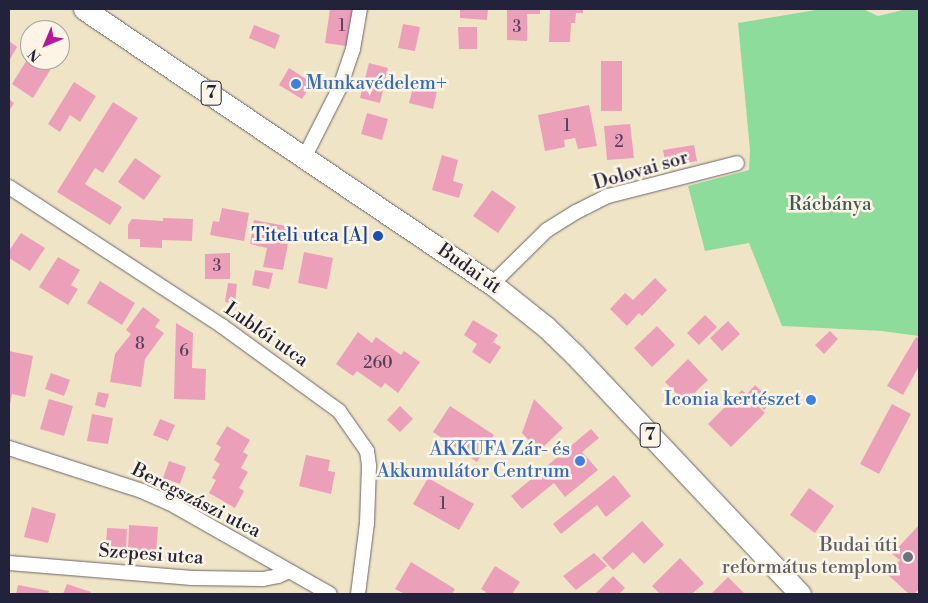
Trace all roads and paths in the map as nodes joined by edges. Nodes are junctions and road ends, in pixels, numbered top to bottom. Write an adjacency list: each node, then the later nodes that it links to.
1 (84, 9): 3 (main road, Budai út / 7)
2 (360, 9): 3 (street)
3 (305, 156): 6 (main road, Budai út / 7)
4 (737, 163): 6 (street, Dolovai sor)
5 (9, 186): 11 (street, Lublói utca)
6 (492, 284): 12 (main road, Budai út / 7)
7 (9, 448): 9 (street, Beregszászi utca)
8 (9, 563): 9 (street, Szepesi utca)
9 (289, 571): 10 (street, Beregszászi utca)
10 (330, 594)
11 (358, 594)
12 (800, 594)

